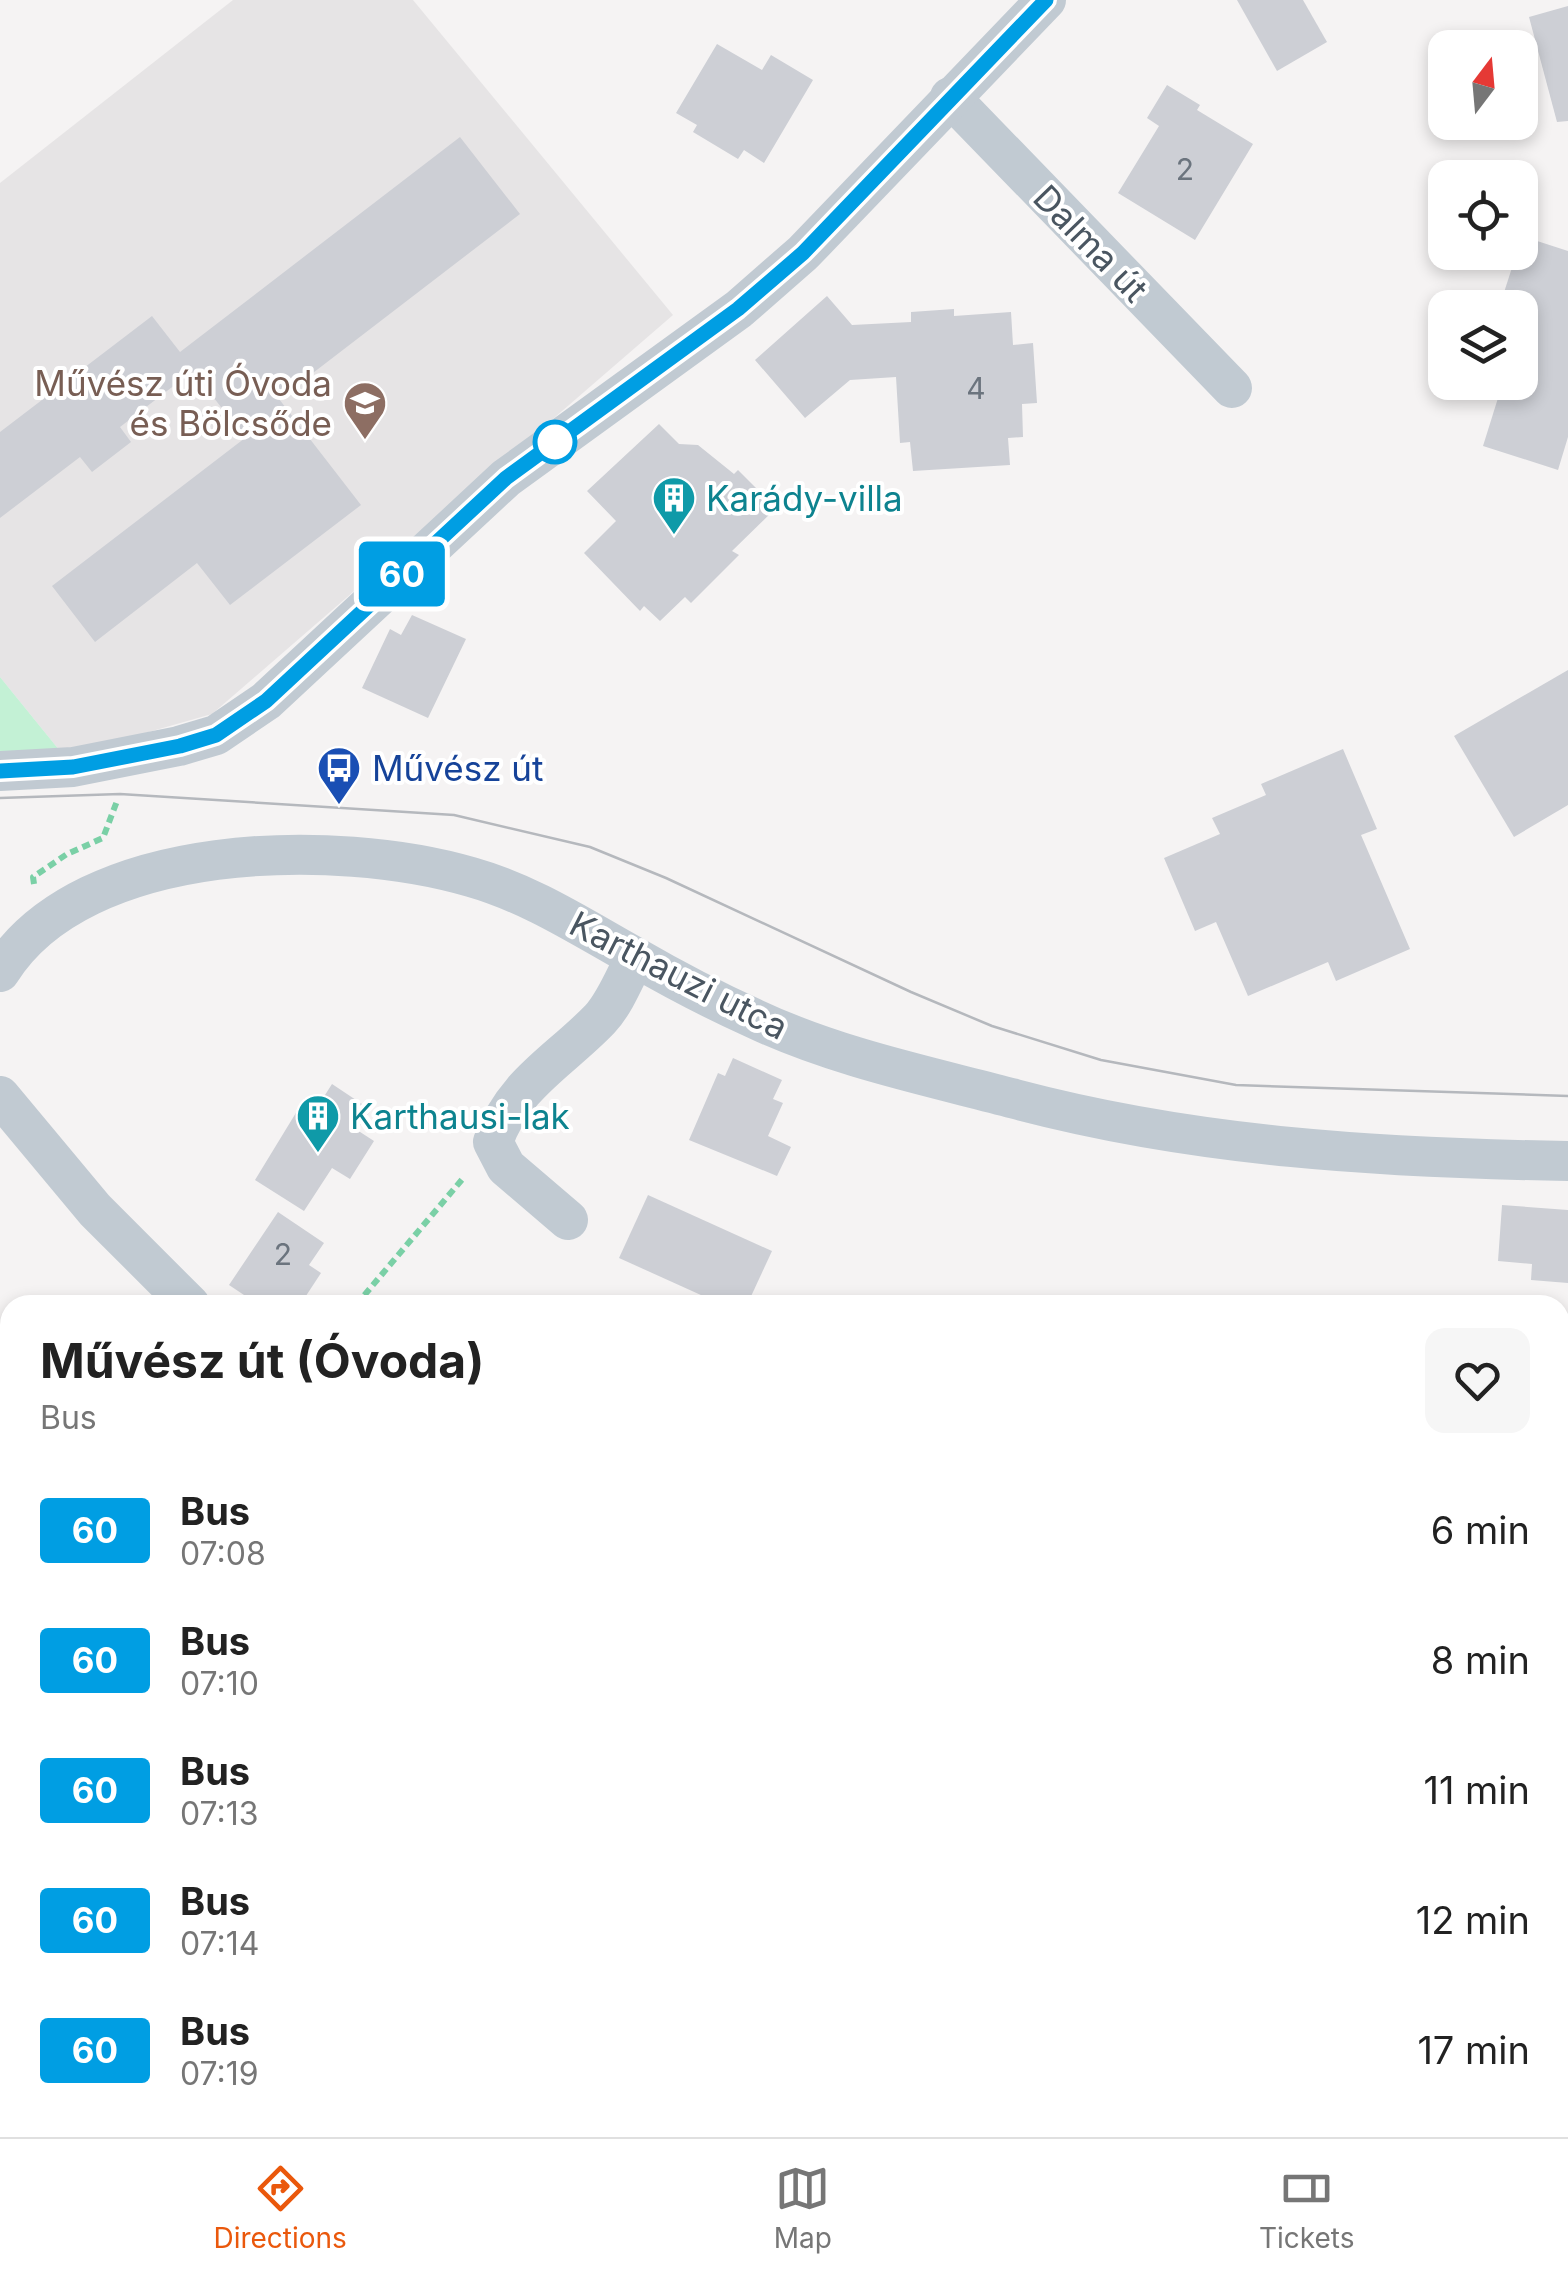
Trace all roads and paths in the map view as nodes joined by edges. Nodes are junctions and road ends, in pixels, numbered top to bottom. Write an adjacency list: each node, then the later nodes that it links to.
1 (1046, 0): 2 (street)
2 (950, 98): 3 (street, Dalma út); 4 (street)
3 (1232, 388)
4 (0, 771)
5 (635, 958): 6 (street, Karthauzi utca); 8 (street); 9 (street, Karthauzi utca)
6 (0, 972)
7 (0, 1096): 11 (street)
8 (493, 1142): 10 (street); 12 (path)
9 (1568, 1161)
10 (568, 1220)
11 (180, 1295)
12 (364, 1295)

